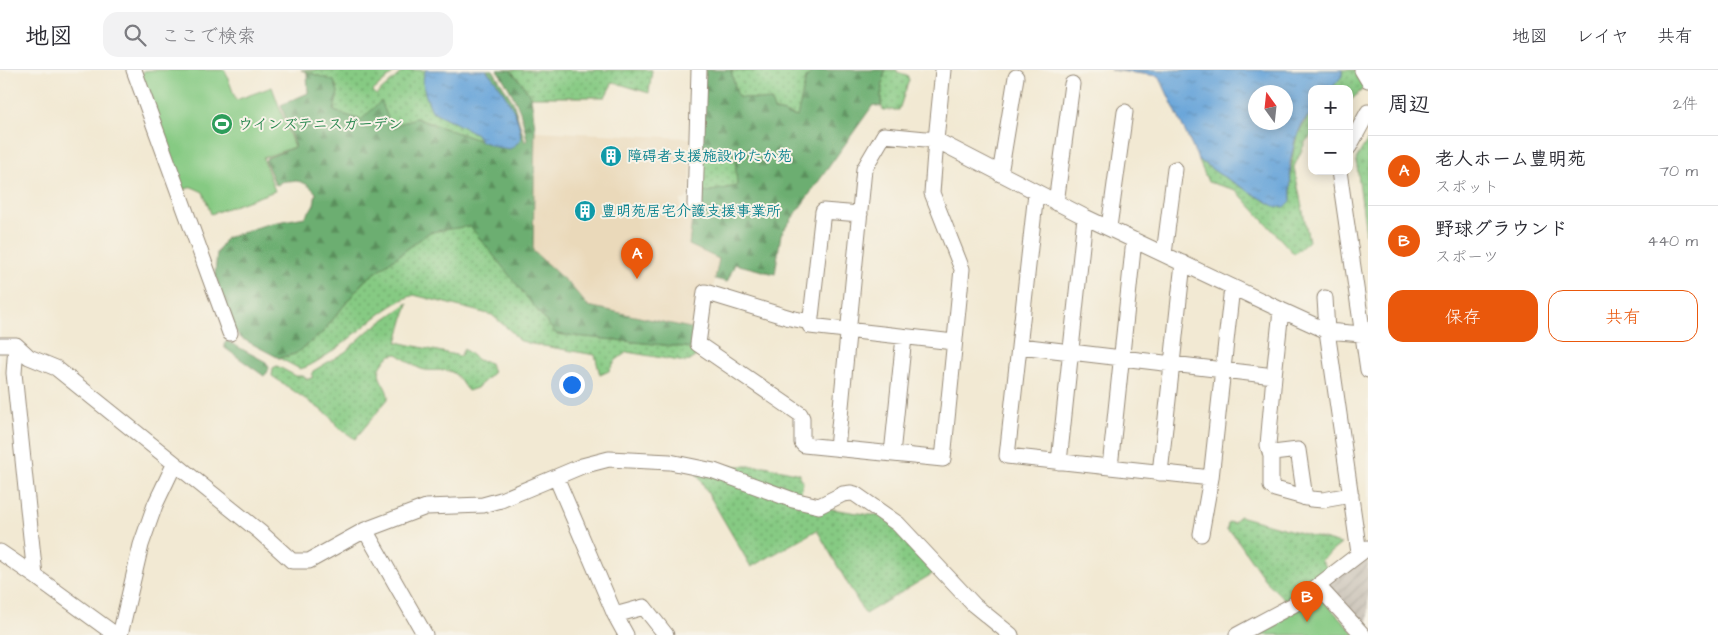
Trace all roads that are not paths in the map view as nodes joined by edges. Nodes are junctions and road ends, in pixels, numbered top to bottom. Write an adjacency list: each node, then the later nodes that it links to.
1 (134, 70): 30 (street)
2 (699, 70): 17 (street)
3 (943, 70): 10 (street)
4 (1362, 70): 6 (street)
5 (1016, 77): 13 (street)
6 (1368, 80)
7 (1072, 84): 16 (street)
8 (1125, 112): 20 (street)
9 (1368, 112): 11 (street)
10 (936, 140): 13 (street); 18 (street); 33 (street)
11 (1353, 140)
12 (1175, 169): 22 (street)
13 (1000, 174): 15 (street)
14 (1341, 175): 31 (street)
15 (1036, 193): 16 (street); 36 (street)
16 (1056, 202): 19 (street)
17 (695, 205)
18 (860, 214): 27 (street); 28 (street)
19 (1085, 217): 20 (street); 38 (street)
20 (1109, 227): 21 (street)
21 (1134, 240): 22 (street); 39 (street)
22 (1164, 254): 23 (street)
23 (1183, 263): 24 (street); 40 (street)
24 (1232, 286): 26 (street); 41 (street)
25 (1325, 298): 29 (street)
26 (1281, 310): 29 (street); 43 (street)
27 (810, 322): 28 (street); 44 (street)
28 (849, 331): 32 (street); 44 (street)
29 (1327, 331): 31 (street); 53 (street)
30 (230, 333)
31 (1362, 334): 37 (street)
32 (904, 337): 33 (street); 45 (street)
33 (954, 342): 45 (street)
34 (0, 345): 35 (street)
35 (16, 345): 48 (street); 59 (street)
36 (1020, 346): 38 (street); 47 (street)
37 (1366, 351): 42 (street)
38 (1071, 352): 39 (street); 47 (street)
39 (1121, 358): 40 (street); 49 (street)
40 (1172, 363): 41 (street); 50 (street)
41 (1222, 370): 43 (street); 52 (street)
42 (1368, 370)
43 (1274, 376): 46 (street)
44 (837, 448): 45 (street)
45 (892, 454)
46 (1271, 456): 54 (street); 54 (street)
47 (1059, 462): 49 (street)
48 (174, 464): 55 (street); 63 (street)
49 (1110, 467): 50 (street)
50 (1160, 473): 52 (street)
51 (556, 477): 55 (street); 61 (street); 67 (street)
52 (1211, 478): 56 (street)
53 (1351, 495): 54 (street); 57 (street)
54 (1305, 498)
55 (365, 530): 64 (street)
56 (1201, 534)
57 (1364, 551): 60 (street)
58 (0, 552): 59 (street)
59 (35, 576): 62 (street)
60 (1318, 586): 68 (street); 69 (street)
61 (614, 615): 65 (street); 66 (street)
62 (116, 635)
63 (120, 635)
64 (425, 635)
65 (626, 635)
66 (666, 635)
67 (1011, 635)
68 (1237, 635)
69 (1363, 635)

